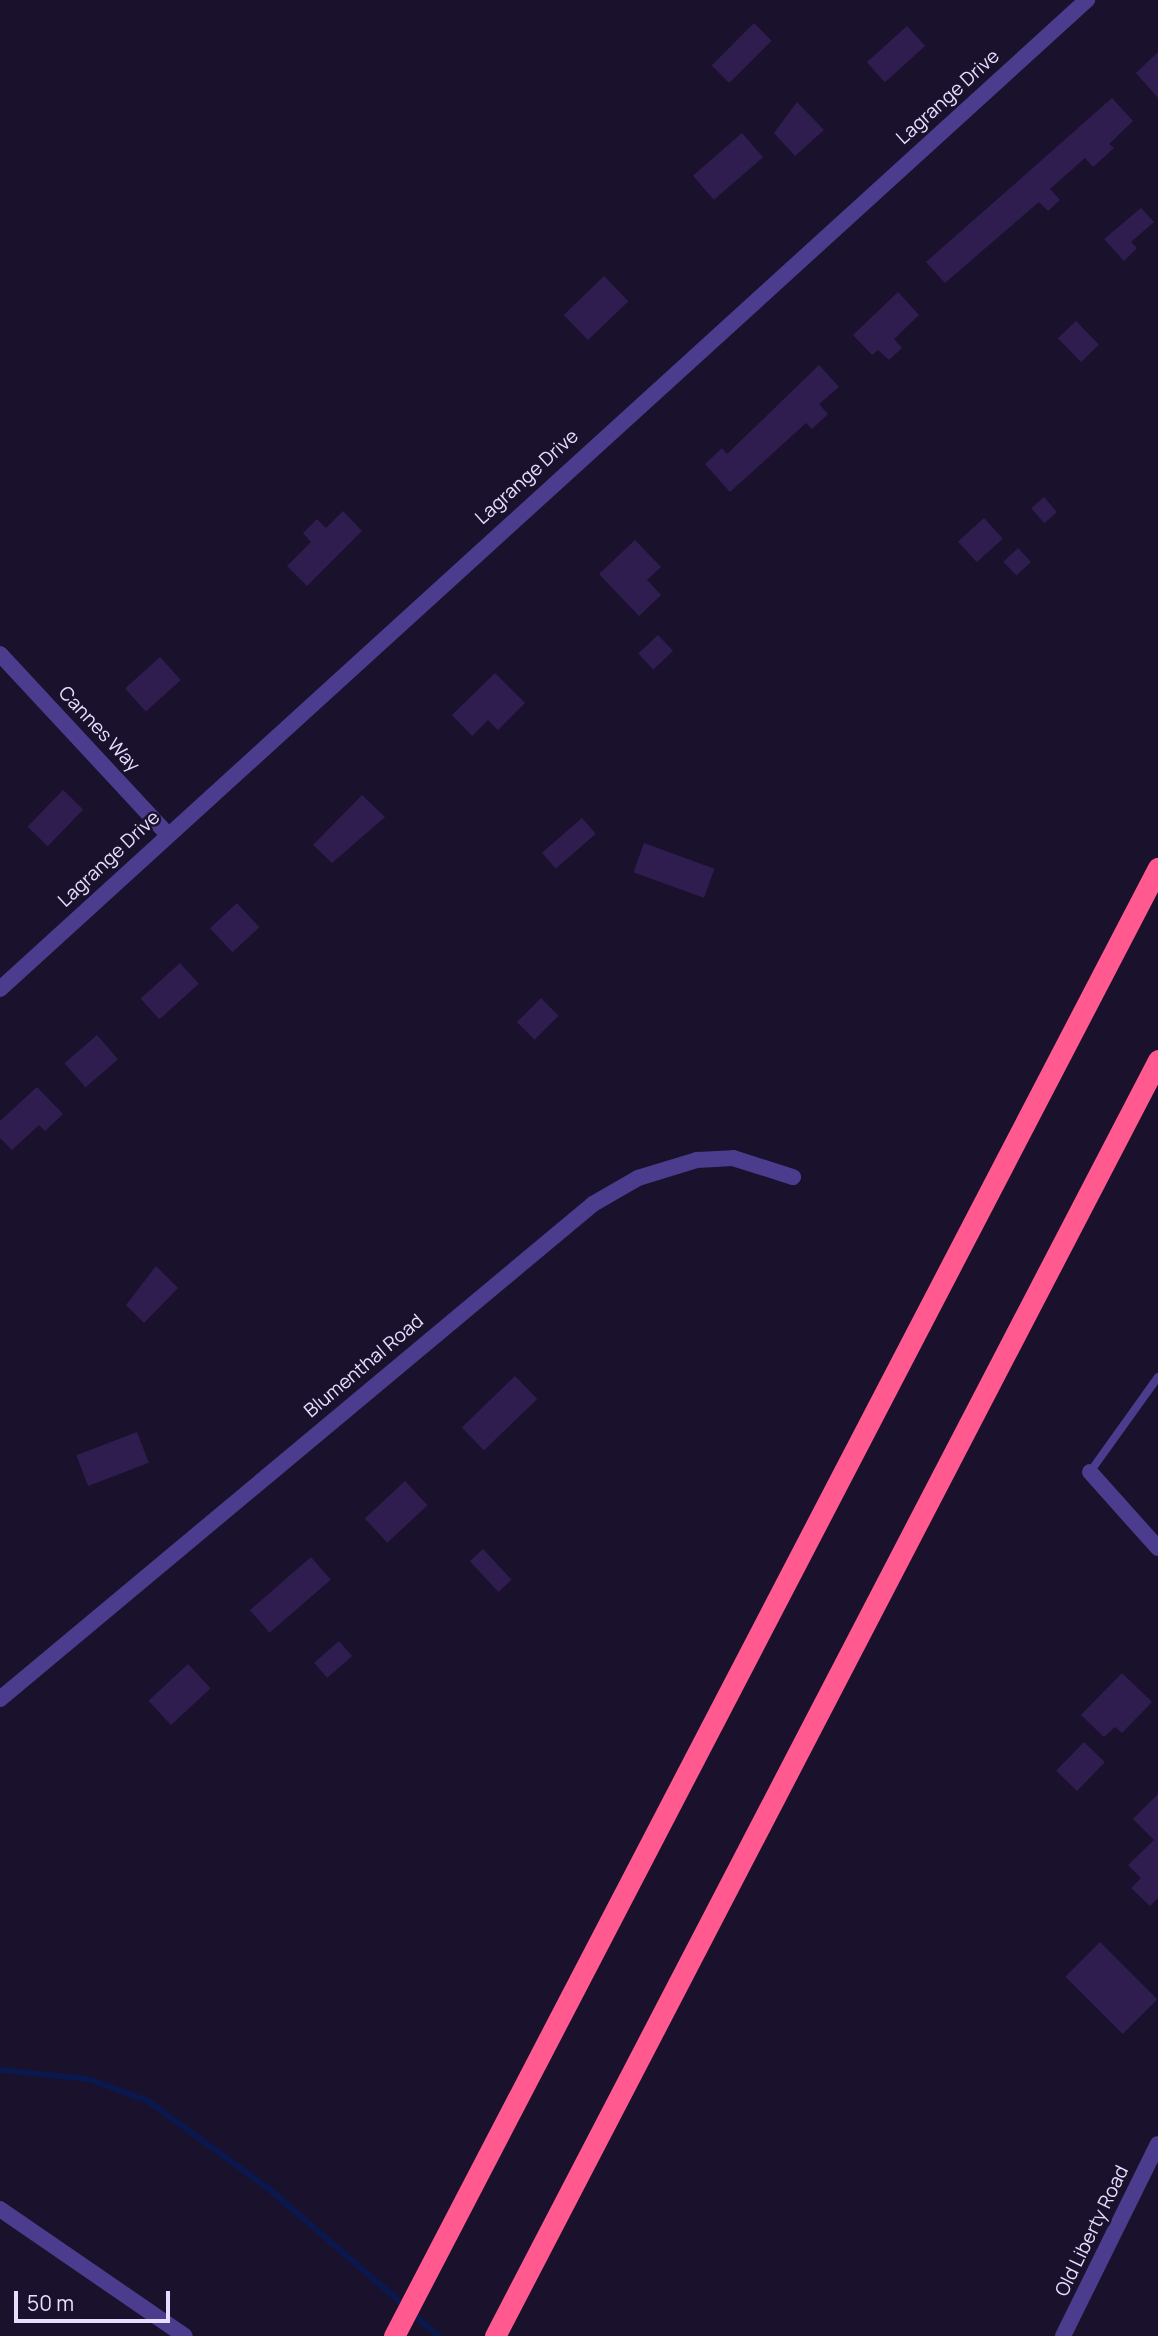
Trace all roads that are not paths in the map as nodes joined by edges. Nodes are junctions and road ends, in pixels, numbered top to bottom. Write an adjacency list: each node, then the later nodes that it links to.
1 (1087, 0): 3 (street, Lagrange Drive)
2 (0, 654): 3 (street, Cannes Way)
3 (167, 834): 5 (street, Lagrange Drive)
4 (1158, 868): 15 (highway)
5 (0, 989)
6 (1158, 1060): 16 (highway)
7 (793, 1177): 11 (street, Blumenthal Road)
8 (1158, 1377): 9 (lane)
9 (1090, 1472): 10 (street)
10 (1158, 1548)
11 (0, 1699)
12 (1158, 2144): 17 (street, Old Liberty Road)
13 (0, 2209): 14 (street)
14 (185, 2336)
15 (394, 2336)
16 (495, 2336)
17 (1063, 2336)

